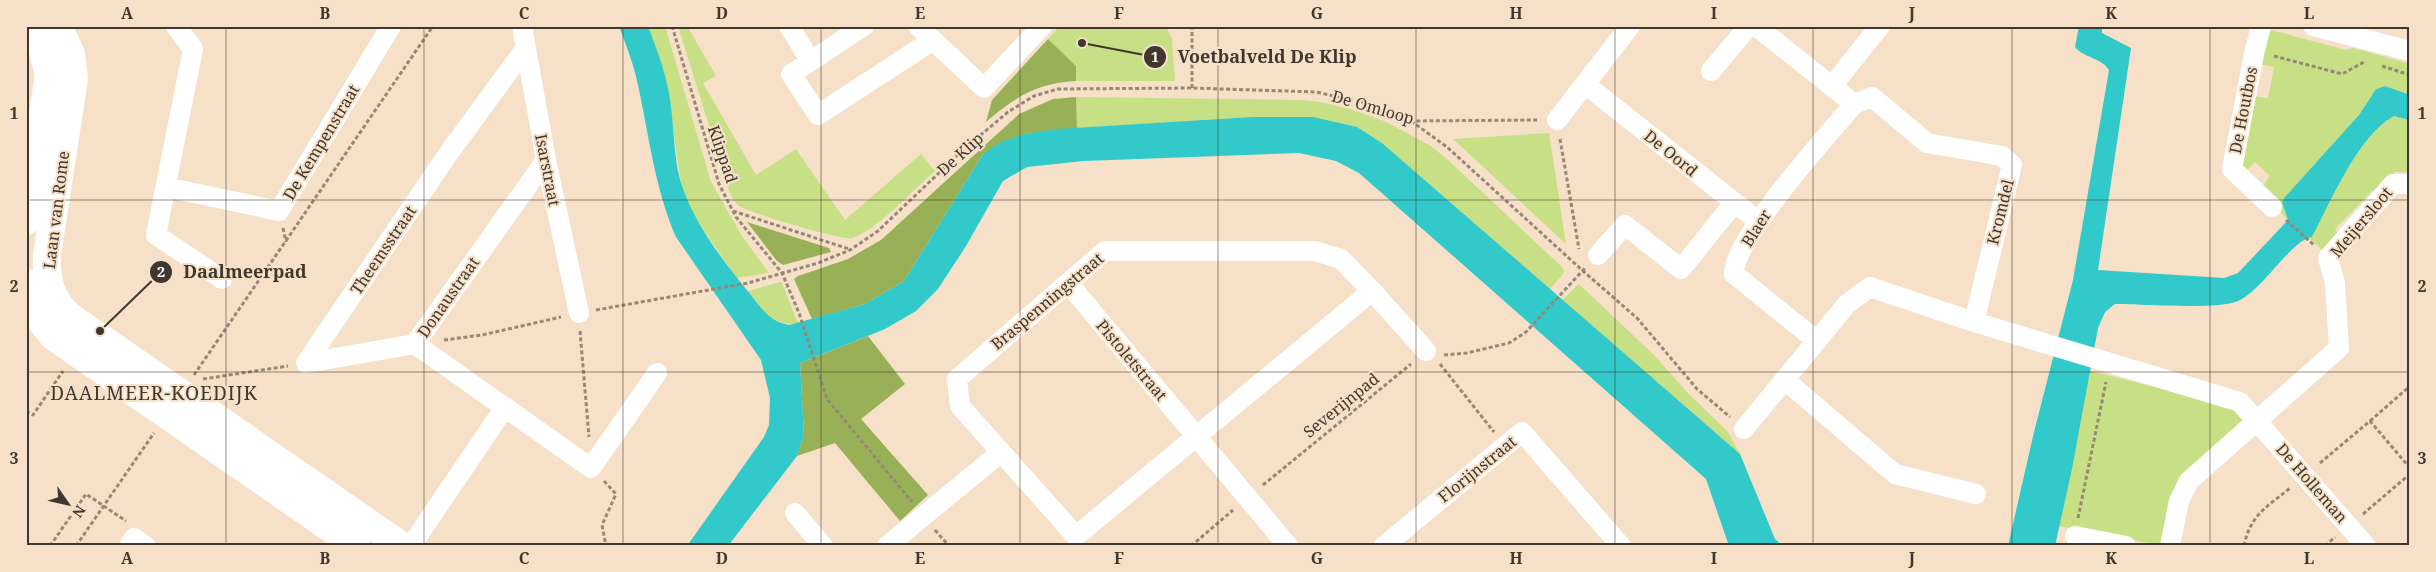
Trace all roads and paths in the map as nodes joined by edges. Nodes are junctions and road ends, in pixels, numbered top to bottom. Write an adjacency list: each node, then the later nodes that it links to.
1 (29, 26): 37 (street, Laan van Rome)
2 (58, 26): 45 (street, Laan van Rome)
3 (176, 26): 33 (street)
4 (391, 26): 33 (street, De Kempenstraat)
5 (433, 26): 60 (path)
6 (522, 26): 19 (street, Isarstraat)
7 (672, 26): 35 (path, Klippad)
8 (789, 26): 22 (street)
9 (864, 26): 22 (street)
10 (1042, 26): 18 (street)
11 (1192, 26): 27 (path)
12 (1630, 26): 25 (street)
13 (1749, 26): 23 (street)
14 (1756, 26): 26 (street)
15 (1880, 26): 26 (street)
16 (2261, 26): 21 (street, De Houtbos)
17 (2313, 26): 20 (street)
18 (925, 33): 22 (street)
19 (526, 48): 31 (street, Isarstraat); 56 (street, Theemsstraat)
20 (2410, 51)
21 (2254, 54): 24 (path); 36 (street, De Houtbos)
22 (810, 60)
23 (1711, 71)
24 (2410, 75)
25 (1585, 84): 29 (street); 34 (street, De Oord)
26 (1832, 86): 28 (street)
27 (1192, 88): 30 (path, De Omloop); 40 (path, De Klip)
28 (1854, 104): 38 (street, Blaer); 50 (street, Kromdel)
29 (1557, 120): 30 (path, De Omloop); 41 (path)
30 (1411, 121): 42 (path)
31 (546, 160): 49 (street, Isarstraat); 52 (street, Donaustraat)
32 (2410, 184): 64 (street, Meijersloot)
33 (166, 187): 44 (street)
34 (1734, 203): 38 (street, De Oord); 41 (street, Blaer)
35 (733, 210): 40 (path); 43 (path, Klippad)
36 (2278, 213): 39 (path)
37 (26, 221)
38 (1758, 221): 51 (street, Blaer)
39 (2308, 240)
40 (850, 250): 43 (path, De Klip)
41 (1586, 256): 42 (path); 42 (path)
42 (1583, 272): 54 (path); 66 (path)
43 (782, 273): 49 (path, De Klip); 78 (path, Klippad)
44 (222, 279)
45 (37, 280): 60 (street, Laan van Rome)
46 (1068, 283): 47 (street, Braspenningstraat); 67 (street, Pistoletstraat); 69 (street, Braspenningstraat)
47 (1372, 291): 54 (street, Braspenningstraat); 67 (street, Braspenningstraat)
48 (26, 297): 53 (street)
49 (578, 313): 52 (path, De Klip); 70 (path)
50 (1974, 322): 51 (street); 55 (street)
51 (1817, 341): 58 (street)
52 (415, 344): 56 (street); 61 (street, Donaustraat)
53 (76, 352): 62 (path); 63 (street)
54 (1428, 352): 68 (path); 75 (path, Severijnpad)
55 (2103, 361): 64 (street); 80 (path)
56 (306, 364): 60 (path)
57 (657, 373): 70 (street)
58 (1785, 380): 66 (street); 74 (street)
59 (2410, 386): 65 (path)
60 (186, 387): 85 (street, Laan van Rome)
61 (505, 407): 70 (street, Donaustraat); 86 (street)
62 (26, 411)
63 (166, 415): 76 (path); 84 (street)
64 (2258, 420): 73 (street, De Holleman); 95 (street, Meijersloot)
65 (2370, 421): 71 (path); 73 (path)
66 (1744, 429)
67 (1196, 436): 69 (street, Braspenningstraat); 75 (street)
68 (1505, 446): 92 (street, Florijnstraat); 93 (street, Florijnstraat)
69 (1000, 452): 78 (street)
70 (591, 468): 87 (path)
71 (2410, 468)
72 (2410, 474): 79 (path)
73 (2306, 475): 79 (street, De Holleman); 96 (path)
74 (1976, 494)
75 (1248, 498): 90 (path, Severijnpad); 91 (street)
76 (104, 505): 81 (path); 82 (path); 83 (path)
77 (795, 513): 88 (street)
78 (923, 516): 89 (street)
79 (2349, 526): 97 (path); 98 (street, De Holleman)
80 (2074, 536): 94 (street)
81 (136, 543)
82 (50, 546)
83 (76, 546)
84 (356, 546)
85 (402, 546)
86 (412, 546)
87 (606, 546)
88 (823, 546)
89 (887, 546)
90 (1191, 546)
91 (1288, 546)
92 (1384, 546)
93 (1621, 546)
94 (2126, 546)
95 (2170, 546)
96 (2244, 546)
97 (2325, 546)
98 (2366, 546)

